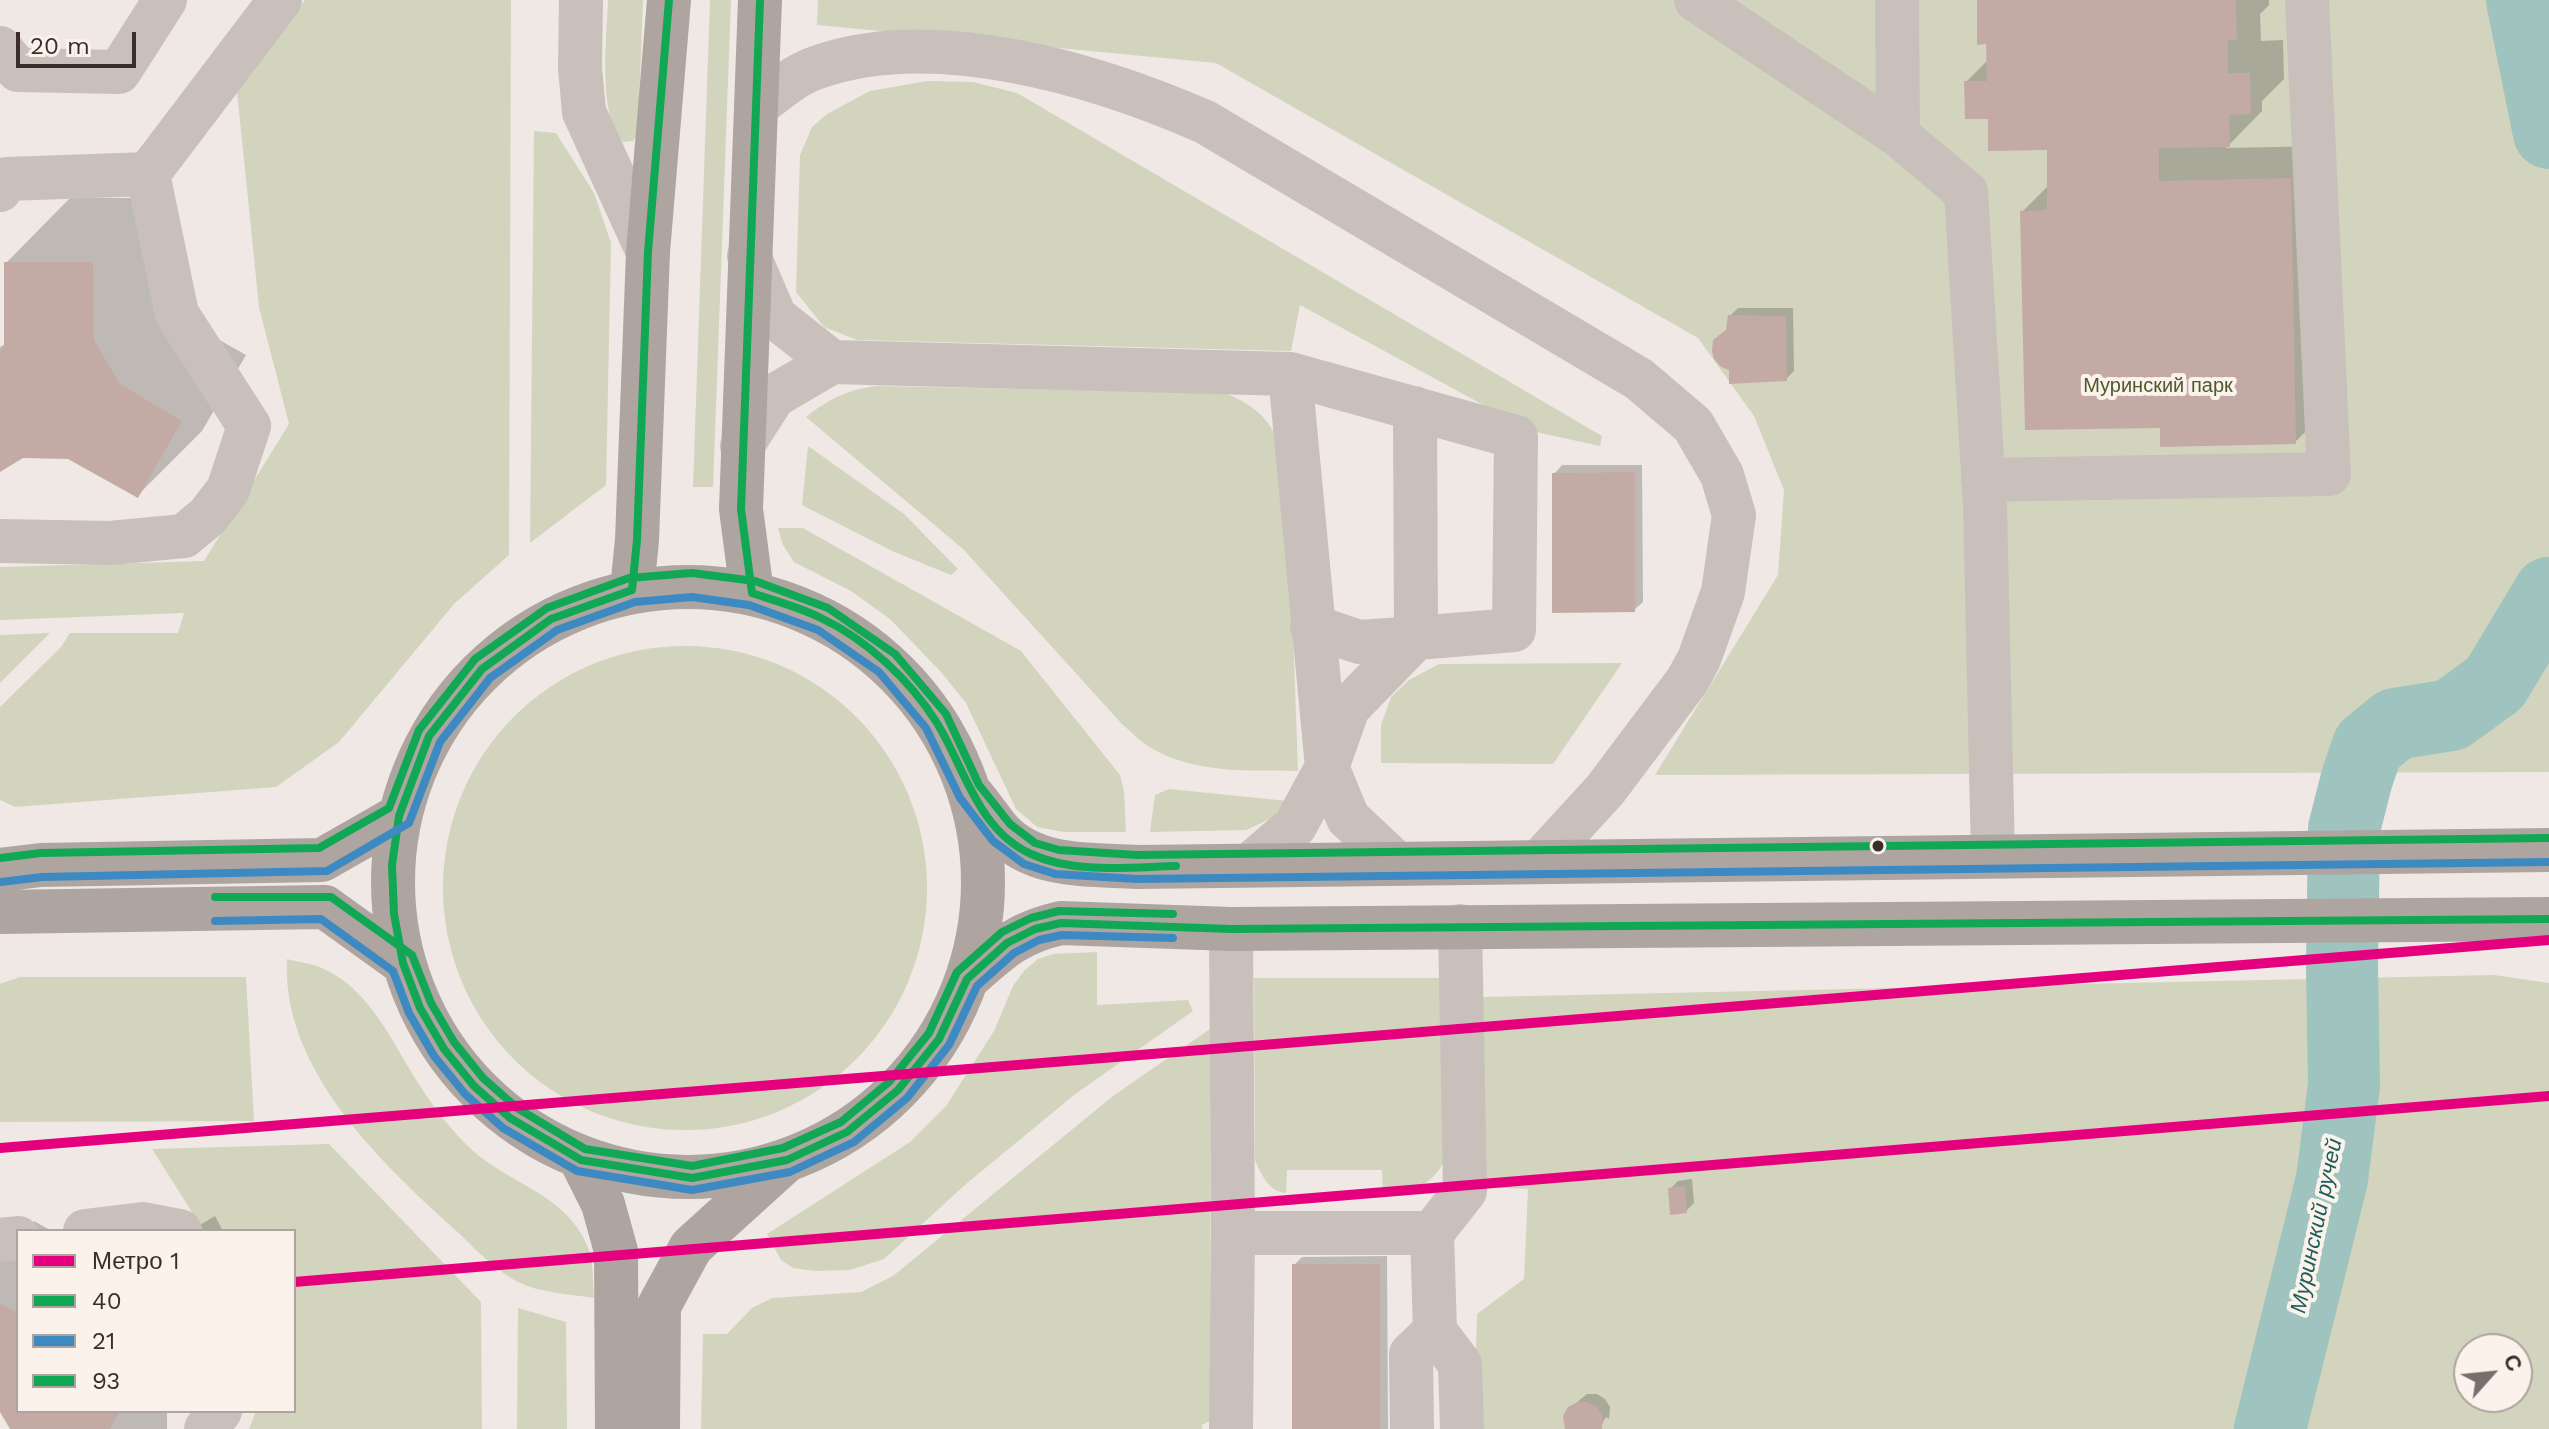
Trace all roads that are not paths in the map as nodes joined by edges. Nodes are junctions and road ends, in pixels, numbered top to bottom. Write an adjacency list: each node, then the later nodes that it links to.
1 (165, 0): 9 (street)
2 (280, 0): 12 (street)
3 (581, 0): 14 (street)
4 (669, 0): 14 (main road)
5 (760, 0): 10 (main road)
6 (1696, 0): 11 (street)
7 (1897, 0): 11 (street)
8 (2307, 0): 20 (street)
9 (0, 48)
10 (756, 107): 15 (main road); 33 (street)
11 (1898, 135): 20 (street)
12 (148, 174): 13 (street); 21 (street)
13 (0, 190)
14 (648, 252): 22 (main road)
15 (749, 256): 16 (street); 19 (main road)
16 (832, 362): 17 (street); 19 (street)
17 (1290, 374): 18 (street); 24 (street)
18 (1415, 408): 25 (street); 25 (street)
19 (742, 446): 23 (main road)
20 (1983, 480): 31 (street)
21 (0, 541)
22 (632, 590): 23 (main road); 28 (main road)
23 (752, 593): 27 (main road)
24 (1312, 626): 25 (street); 26 (street)
25 (1416, 638): 26 (street)
26 (1327, 767): 32 (street); 34 (street)
27 (969, 791): 34 (main road); 41 (main road)
28 (399, 816): 35 (main road); 40 (main road)
29 (0, 845): 35 (street)
30 (2549, 850): 31 (main road)
31 (1993, 856): 33 (main road)
32 (1395, 862): 33 (main road); 34 (main road)
33 (1539, 862)
34 (1251, 864)
35 (21, 867)
36 (0, 912): 40 (main road)
37 (2549, 919): 38 (main road)
38 (1460, 926): 39 (main road); 47 (street)
39 (1231, 929): 41 (main road); 46 (street)
40 (403, 963): 42 (main road)
41 (967, 979): 43 (main road)
42 (581, 1160): 43 (main road); 51 (main road)
43 (787, 1160): 52 (main road)
44 (102, 1229): 45 (street)
45 (169, 1229)
46 (1233, 1233): 47 (street); 53 (street)
47 (1432, 1233): 48 (street)
48 (1435, 1331): 54 (street); 55 (street)
49 (218, 1413): 50 (street)
50 (206, 1429)
51 (617, 1429)
52 (658, 1429)
53 (1231, 1429)
54 (1412, 1429)
55 (1462, 1429)

